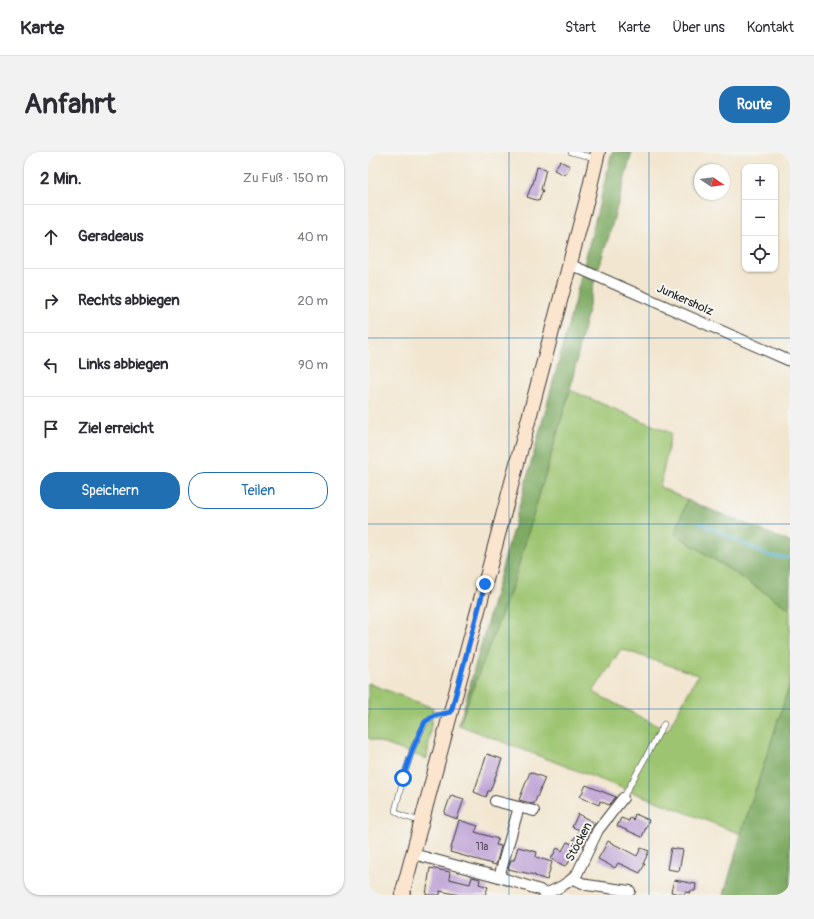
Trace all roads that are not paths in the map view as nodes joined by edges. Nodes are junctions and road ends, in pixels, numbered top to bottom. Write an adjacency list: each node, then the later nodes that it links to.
1 (570, 152): 2 (lane)
2 (597, 155): 3 (main road)
3 (569, 264): 4 (street, Junkersholz); 5 (main road)
4 (790, 361)
5 (451, 712): 11 (main road); 11 (lane)
6 (664, 724): 7 (lane)
7 (623, 798): 14 (street, Stöcken)
8 (495, 801): 9 (street)
9 (519, 807): 10 (street); 13 (street)
10 (534, 811)
11 (421, 822): 12 (main road)
12 (413, 854): 13 (street, Stöcken); 17 (main road)
13 (500, 877): 16 (street, Stöcken)
14 (573, 879): 15 (street, Stöcken); 16 (street, Stöcken)
15 (630, 891)
16 (545, 894)
17 (402, 895)

